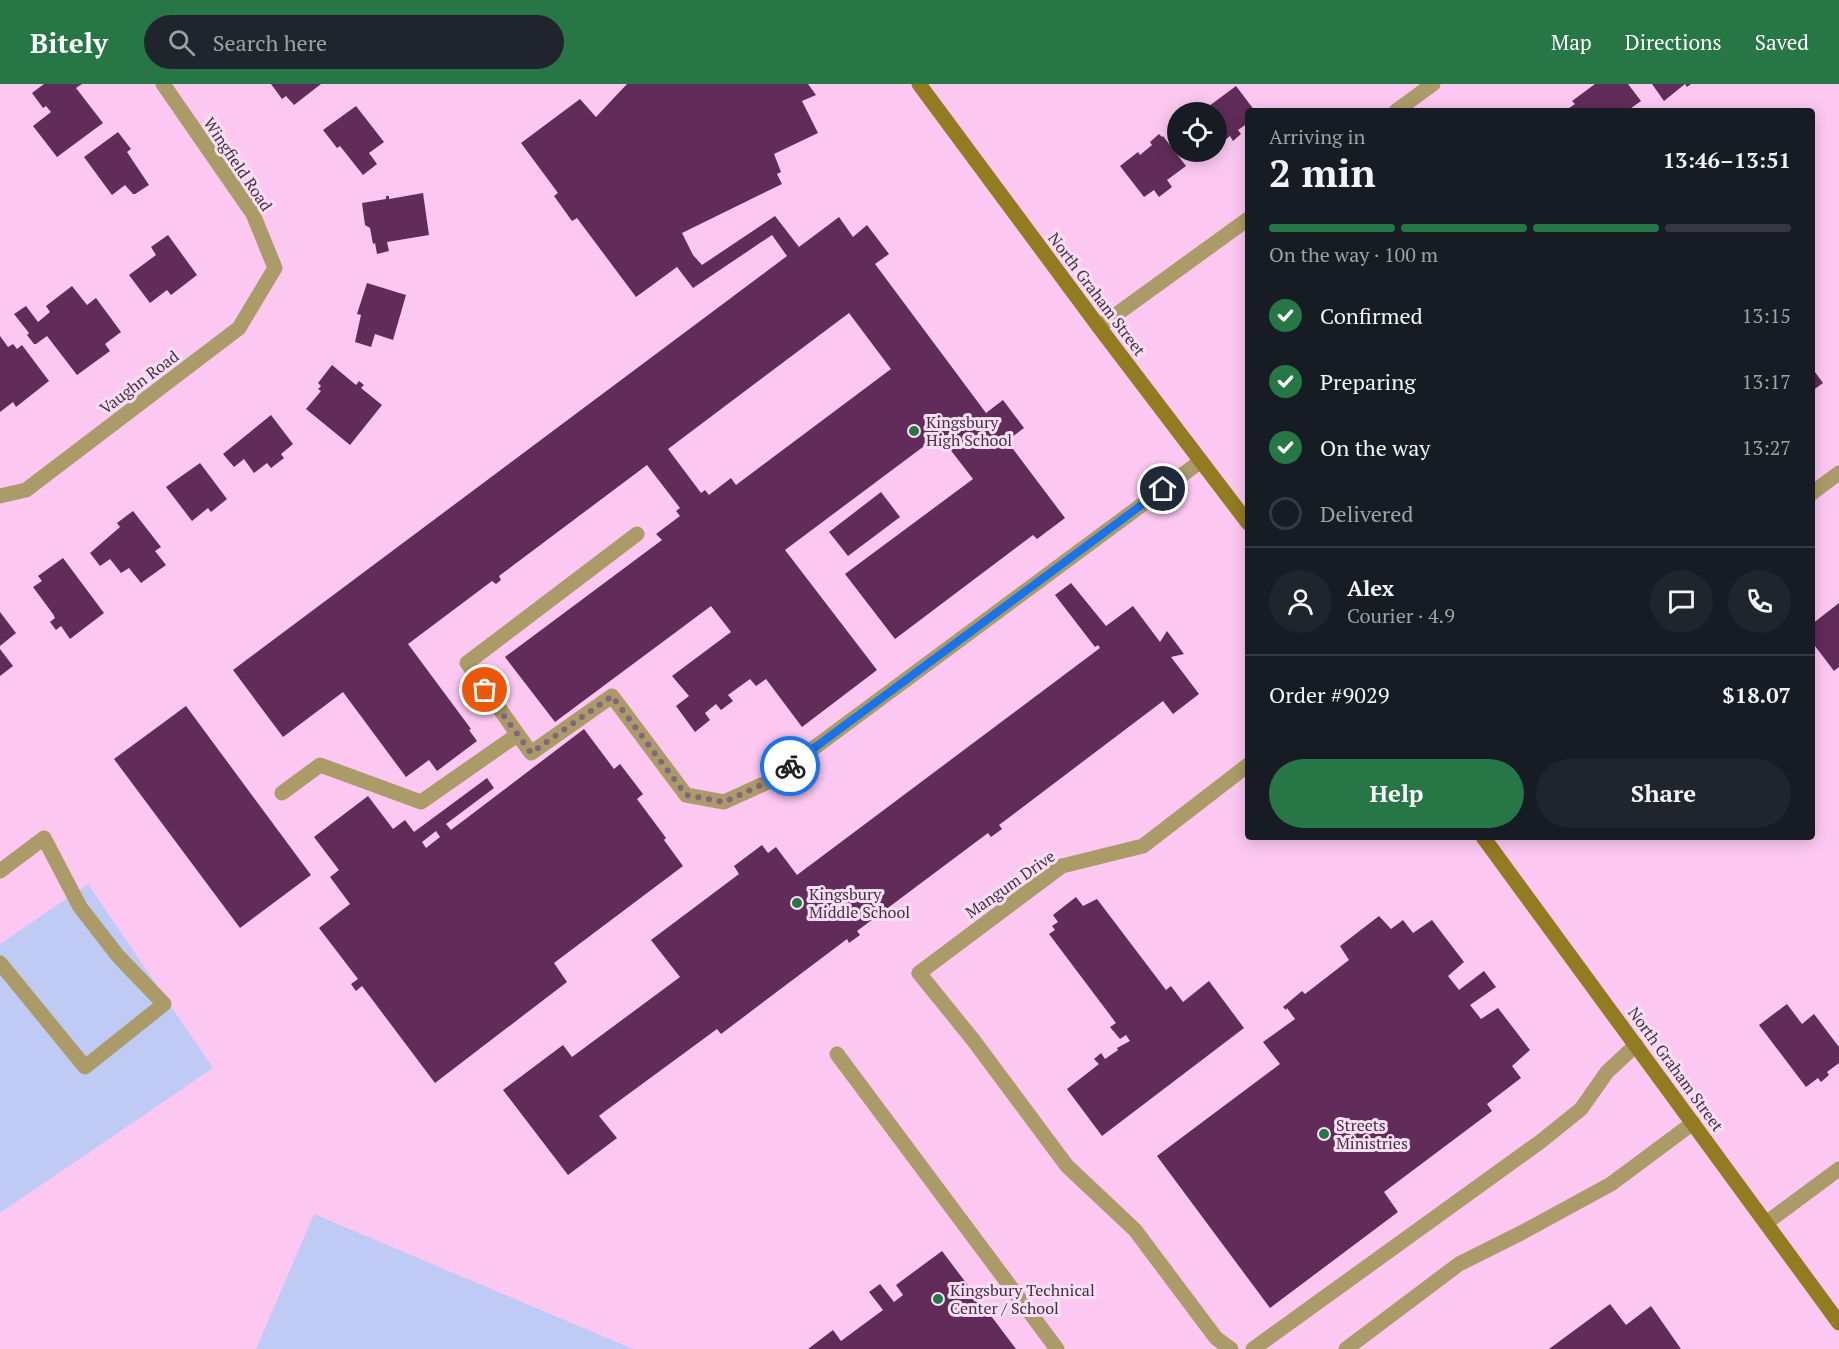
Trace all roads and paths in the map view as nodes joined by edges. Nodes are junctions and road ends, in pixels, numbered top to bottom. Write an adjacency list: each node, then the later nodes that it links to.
1 (163, 84): 6 (street, Wingfield Road)
2 (919, 84): 7 (main road, North Graham Street)
3 (1433, 84): 4 (street)
4 (1400, 108)
5 (1245, 221): 7 (street)
6 (275, 268): 11 (street, Vaughn Road)
7 (1098, 327): 8 (main road, North Graham Street)
8 (1200, 460): 12 (main road, North Graham Street); 14 (street)
9 (1839, 473): 10 (street)
10 (1815, 491)
11 (0, 496)
12 (1245, 519)
13 (637, 534): 14 (street)
14 (517, 735): 16 (street)
15 (1245, 767): 27 (street, Mangum Drive)
16 (282, 793)
17 (1485, 840): 20 (main road, North Graham Street)
18 (0, 871): 19 (street)
19 (0, 963)
20 (1636, 1045): 22 (main road, North Graham Street); 28 (street)
21 (837, 1054): 26 (street)
22 (1693, 1123): 24 (main road, North Graham Street); 29 (street)
23 (1839, 1169): 24 (street)
24 (1766, 1223): 25 (main road, North Graham Street)
25 (1839, 1323)
26 (1057, 1349)
27 (1231, 1349)
28 (1253, 1349)
29 (1346, 1349)

